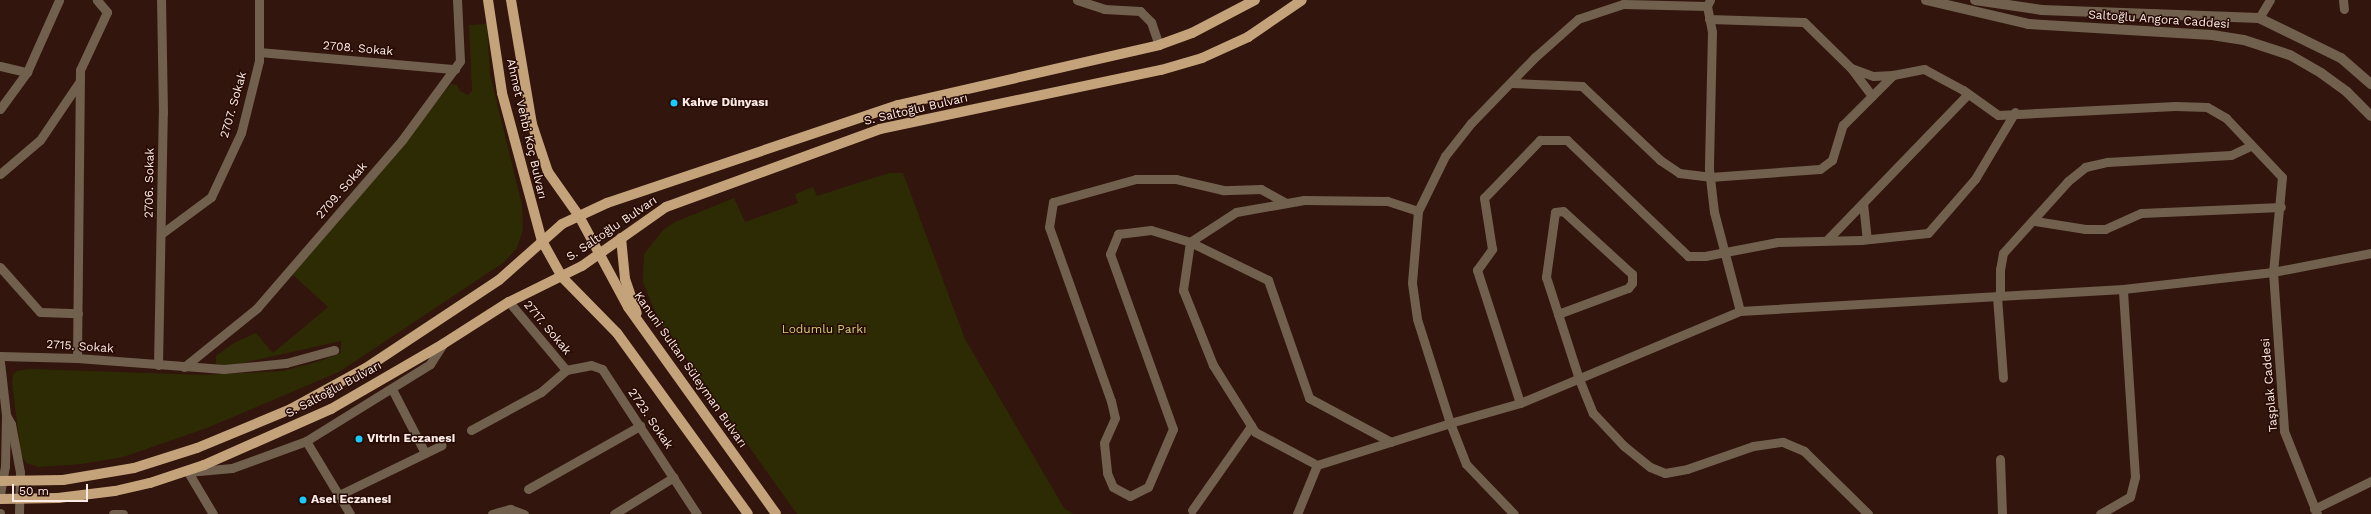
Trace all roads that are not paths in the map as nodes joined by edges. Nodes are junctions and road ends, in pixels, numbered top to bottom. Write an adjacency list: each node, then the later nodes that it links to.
1 (59, 0): 22 (street)
2 (96, 0): 24 (street)
3 (259, 0): 18 (street, 2707. Sokak)
4 (457, 0): 21 (street, 2709. Sokak)
5 (488, 0): 46 (main road, Ahmet Vehbi Koç Bulvarı)
6 (511, 0): 39 (main road, Ahmet Vehbi Koç Bulvarı)
7 (1077, 0): 17 (street)
8 (1255, 0): 17 (main road, S. Saltoğlu Bulvarı)
9 (1302, 0): 43 (main road, S. Saltoğlu Bulvarı)
10 (1926, 0): 31 (street, Saltoğlu Angora Caddesi)
11 (1975, 0): 15 (street, Saltoğlu Angora Caddesi)
12 (2270, 0): 15 (street)
13 (163, 1): 41 (street, 2706. Sokak)
14 (1708, 3): 16 (street); 25 (street)
15 (2259, 18): 26 (street, Saltoğlu Angora Caddesi)
16 (1710, 19): 20 (street); 34 (street)
17 (1159, 45): 39 (main road, S. Saltoğlu Bulvarı)
18 (259, 52): 21 (street, 2708. Sokak); 41 (street, 2707. Sokak)
19 (0, 66): 22 (street)
20 (1851, 68): 23 (street, Taşplak Caddesi); 28 (street)
21 (455, 69): 67 (street, 2709. Sokak)
22 (27, 72): 29 (street)
23 (1893, 75): 27 (street, Taşplak Caddesi); 28 (street)
24 (80, 81): 33 (street); 58 (street)
25 (1511, 83): 34 (street); 38 (street)
26 (2371, 84)
27 (1968, 94): 30 (street, Taşplak Caddesi); 36 (street)
28 (1872, 96): 34 (street)
29 (0, 109)
30 (2015, 112): 32 (street, Taşplak Caddesi); 44 (street)
31 (2371, 116)
32 (2250, 146): 37 (street, Taşplak Caddesi); 40 (street)
33 (0, 174)
34 (1710, 177): 48 (street)
35 (1286, 203): 38 (street); 47 (street); 47 (street)
36 (1863, 203): 44 (street); 45 (street)
37 (2281, 207): 40 (street); 52 (street, Taşplak Caddesi)
38 (1418, 211): 74 (street)
39 (579, 216): 42 (main road, Ahmet Vehbi Koç Bulvarı); 46 (main road, S. Saltoğlu Bulvarı)
40 (2034, 221): 55 (street)
41 (161, 234): 66 (street, 2706. Sokak)
42 (590, 236): 50 (main road, Kanuni Sultan Süleyman Bulvarı)
43 (622, 238): 50 (main road, S. Saltoğlu Bulvarı); 60 (main road)
44 (1867, 239): 45 (street)
45 (1826, 240): 48 (street)
46 (542, 241): 53 (main road, Ahmet Vehbi Koç Bulvarı); 88 (main road, S. Saltoğlu Bulvarı)
47 (1190, 242): 76 (street); 79 (street)
48 (1723, 252): 57 (street); 72 (street)
49 (2371, 253): 52 (street)
50 (600, 255): 53 (main road, S. Saltoğlu Bulvarı); 60 (main road, Kanuni Sultan Süleyman Bulvarı)
51 (0, 267): 58 (street)
52 (2273, 272): 54 (street); 95 (street, Taşplak Caddesi)
53 (562, 277): 56 (main road, S. Saltoğlu Bulvarı); 103 (main road)
54 (2123, 289): 55 (street); 109 (street)
55 (1998, 296): 57 (street); 69 (street)
56 (509, 302): 61 (main road, S. Saltoğlu Bulvarı); 68 (street, 2717. Sokak)
57 (1740, 311): 70 (street)
58 (78, 313): 64 (street)
59 (1558, 314): 59 (street); 70 (street)
60 (640, 324): 104 (main road, Kanuni Sultan Süleyman Bulvarı)
61 (443, 344): 71 (street); 84 (main road, S. Saltoğlu Bulvarı)
62 (334, 350): 67 (street, 2715. Sokak)
63 (0, 356): 64 (street, 2715. Sokak)
64 (77, 358): 66 (street, 2715. Sokak)
65 (0, 362): 73 (street)
66 (158, 365): 67 (street, 2715. Sokak)
67 (184, 367)
68 (566, 370): 75 (street, 2723. Sokak); 77 (street)
69 (2003, 378)
70 (1579, 379): 72 (street); 107 (street)
71 (392, 389): 78 (street); 81 (street)
72 (1520, 403): 74 (street)
73 (6, 415): 87 (street); 88 (street)
74 (1450, 423): 79 (street); 106 (street)
75 (640, 426): 85 (street, 2723. Sokak); 89 (street)
76 (1251, 426): 83 (street); 94 (street)
77 (471, 430)
78 (306, 441): 84 (street); 91 (street)
79 (1391, 442): 83 (street)
80 (442, 445): 81 (street)
81 (425, 453): 91 (street)
82 (2000, 459): 108 (street)
83 (1318, 465): 105 (street)
84 (188, 472): 93 (main road, S. Saltoğlu Bulvarı); 97 (street)
85 (674, 477): 101 (street); 102 (street, 2723. Sokak)
86 (2371, 481): 95 (street)
87 (1, 482): 88 (main road, S. Saltoğlu Bulvarı); 90 (street)
88 (20, 482): 93 (street)
89 (528, 489)
90 (0, 494)
91 (339, 495): 98 (street)
92 (0, 499): 93 (main road, S. Saltoğlu Bulvarı)
93 (19, 500): 96 (street)
94 (1192, 510)
95 (2316, 511)
96 (19, 514)
97 (213, 514)
98 (350, 514)
99 (492, 514): 100 (street)
100 (524, 514)
101 (614, 514)
102 (697, 514)
103 (748, 514)
104 (776, 514)
105 (1297, 514)
106 (1514, 514)
107 (1868, 514)
108 (2002, 514)
109 (2100, 514)

